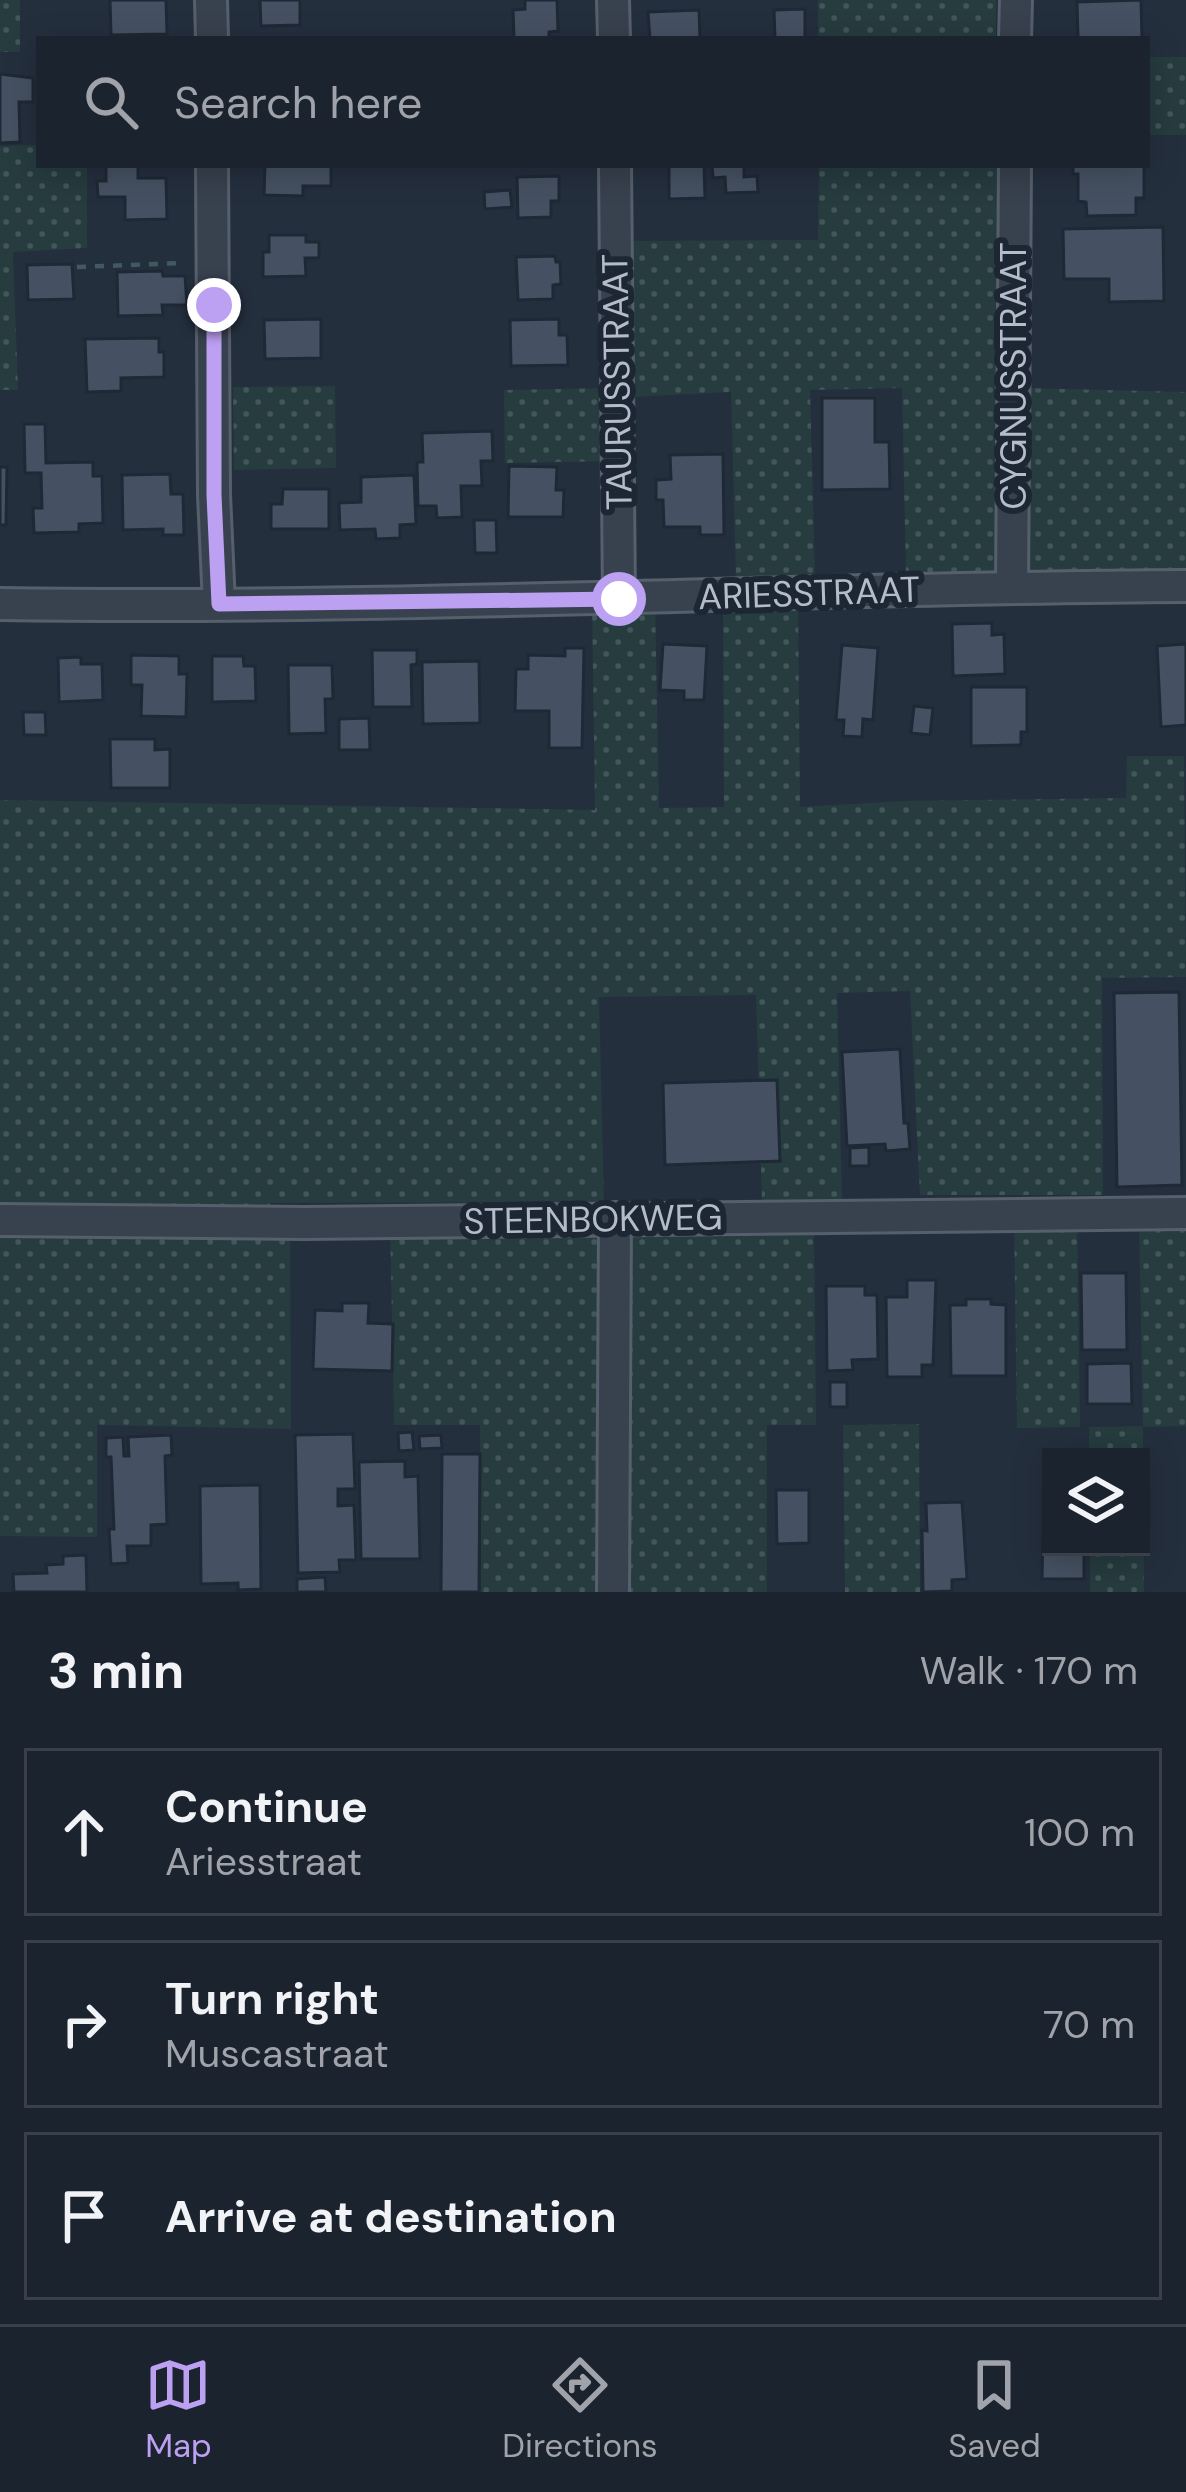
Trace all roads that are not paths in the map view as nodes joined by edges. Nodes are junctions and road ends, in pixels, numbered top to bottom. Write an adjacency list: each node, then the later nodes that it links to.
1 (212, 0): 4 (street)
2 (613, 0): 5 (street)
3 (1016, 0): 6 (street)
4 (212, 36)
5 (614, 36)
6 (1016, 36)
7 (212, 168): 14 (street)
8 (615, 168): 12 (street, TAURUSSTRAAT)
9 (1015, 168): 10 (street, CYGNUSSTRAAT)
10 (1012, 586): 11 (street, ARIESSTRAAT); 12 (street, ARIESSTRAAT)
11 (1186, 586)
12 (619, 599): 14 (street, ARIESSTRAAT)
13 (0, 604): 14 (street, ARIESSTRAAT)
14 (219, 604)
15 (1186, 1213): 16 (street, STEENBOKWEG)
16 (615, 1218): 17 (street, STEENBOKWEG); 18 (street)
17 (0, 1220)
18 (613, 1592)

